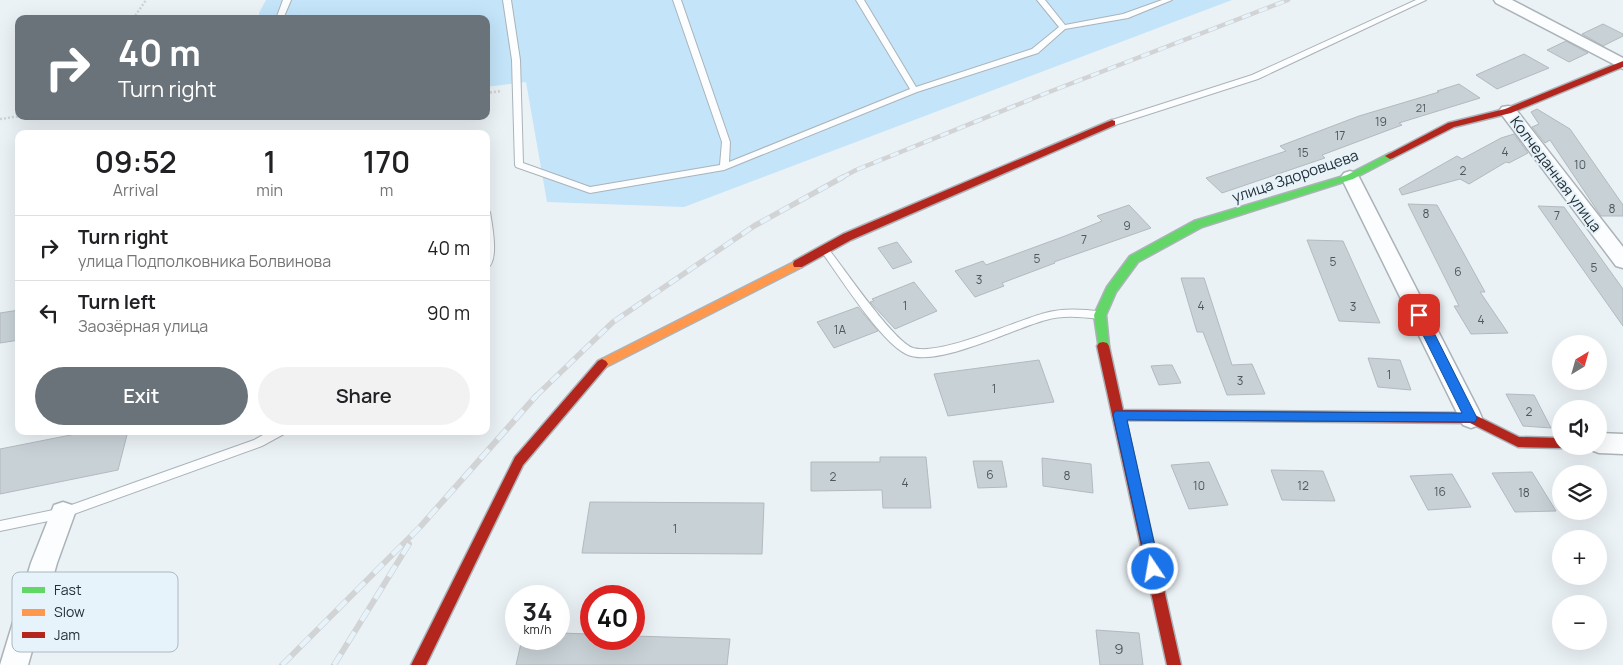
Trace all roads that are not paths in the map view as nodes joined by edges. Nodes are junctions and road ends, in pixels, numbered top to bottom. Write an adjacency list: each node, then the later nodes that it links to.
1 (287, 0): 9 (lane)
2 (507, 0): 15 (lane)
3 (677, 0): 15 (lane)
4 (860, 0): 12 (lane)
5 (1041, 0): 10 (lane)
6 (1168, 0): 10 (lane)
7 (1422, 0): 14 (lane)
8 (1501, 0): 11 (street)
9 (281, 15)
10 (1063, 27): 12 (lane)
11 (1623, 64): 13 (street, улица Здоровцева)
12 (914, 90): 15 (lane)
13 (1508, 111): 16 (street, улица Здоровцева); 18 (street, Колчеданная улица)
14 (1112, 124): 17 (street)
15 (724, 167)
16 (1350, 177): 19 (street, улица Здоровцева); 21 (street)
17 (824, 249): 19 (lane); 31 (street)
18 (1623, 262)
19 (1100, 315): 20 (street, улица Здоровцева)
20 (1120, 415): 21 (street); 32 (street, улица Здоровцева)
21 (1471, 418): 23 (street)
22 (273, 435): 26 (lane)
23 (1552, 443)
24 (1607, 444): 25 (street)
25 (1623, 444)
26 (63, 513): 27 (lane); 28 (street)
27 (0, 526)
28 (41, 572)
29 (18, 652): 30 (street)
30 (14, 665)
31 (418, 665)
32 (1174, 665)

